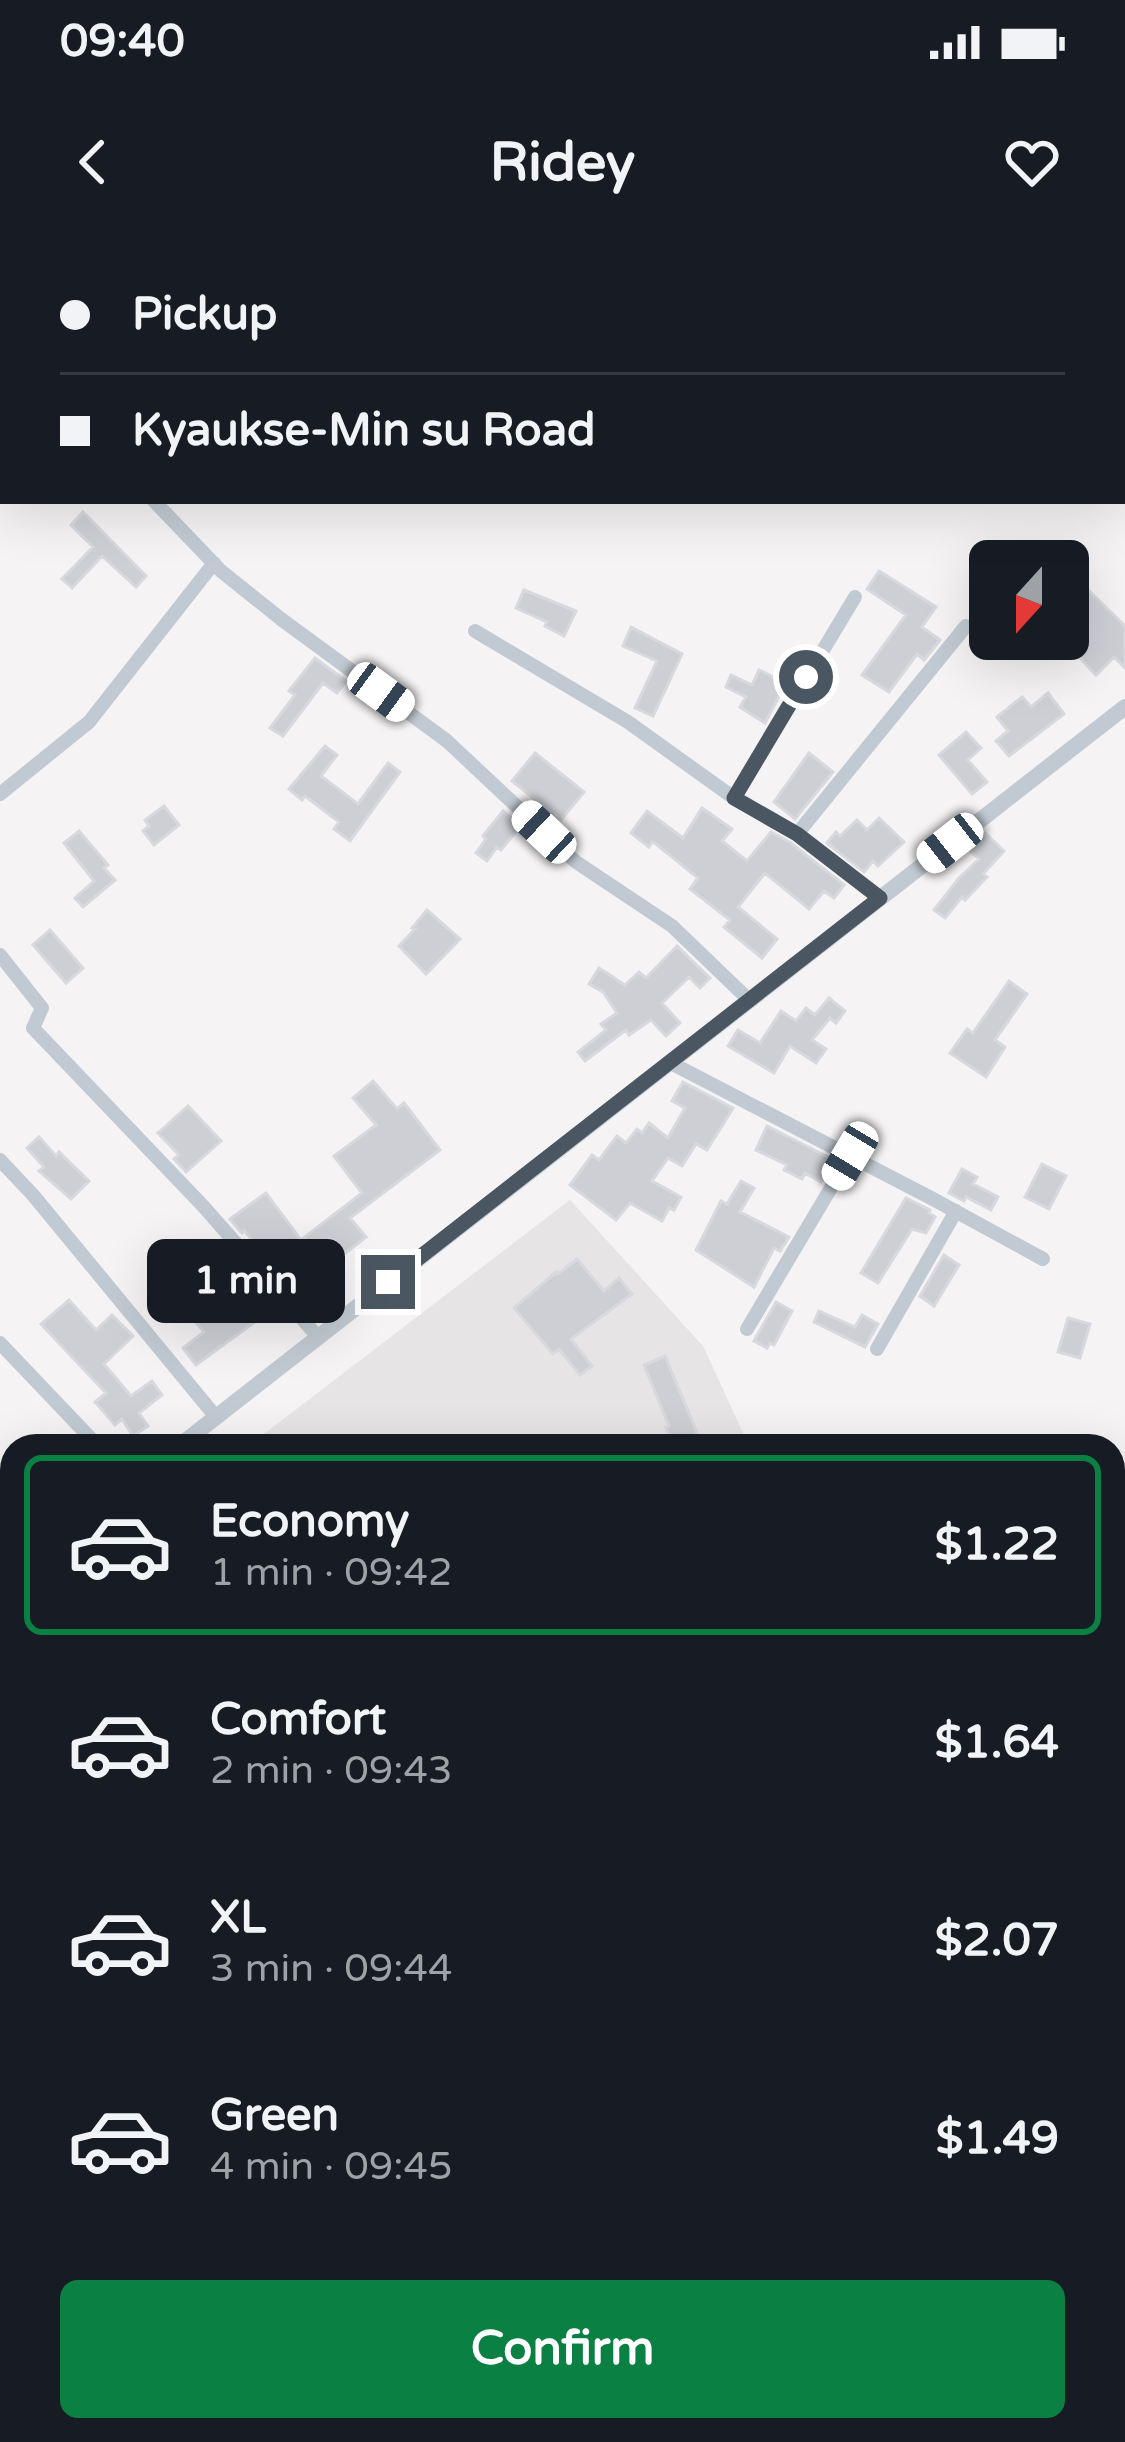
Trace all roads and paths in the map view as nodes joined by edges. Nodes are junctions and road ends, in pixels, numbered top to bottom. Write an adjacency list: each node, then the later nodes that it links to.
1 (157, 504): 2 (street)
2 (214, 563): 7 (street); 12 (street)
3 (855, 597): 8 (street)
4 (966, 626): 9 (street)
5 (475, 631): 8 (street)
6 (1125, 707): 10 (street)
7 (0, 794)
8 (734, 798): 9 (street)
9 (797, 834): 10 (street)
10 (880, 898): 12 (street)
11 (0, 955): 19 (street)
12 (749, 1000): 13 (street)
13 (669, 1062): 14 (street); 19 (street)
14 (850, 1156): 16 (street); 18 (street)
15 (0, 1160): 22 (street)
16 (956, 1211): 17 (street); 21 (street)
17 (1043, 1259)
18 (747, 1329)
19 (318, 1337): 22 (street)
20 (0, 1343): 23 (street)
21 (878, 1349)
22 (216, 1417): 24 (street)
23 (87, 1434)
24 (194, 1434)

